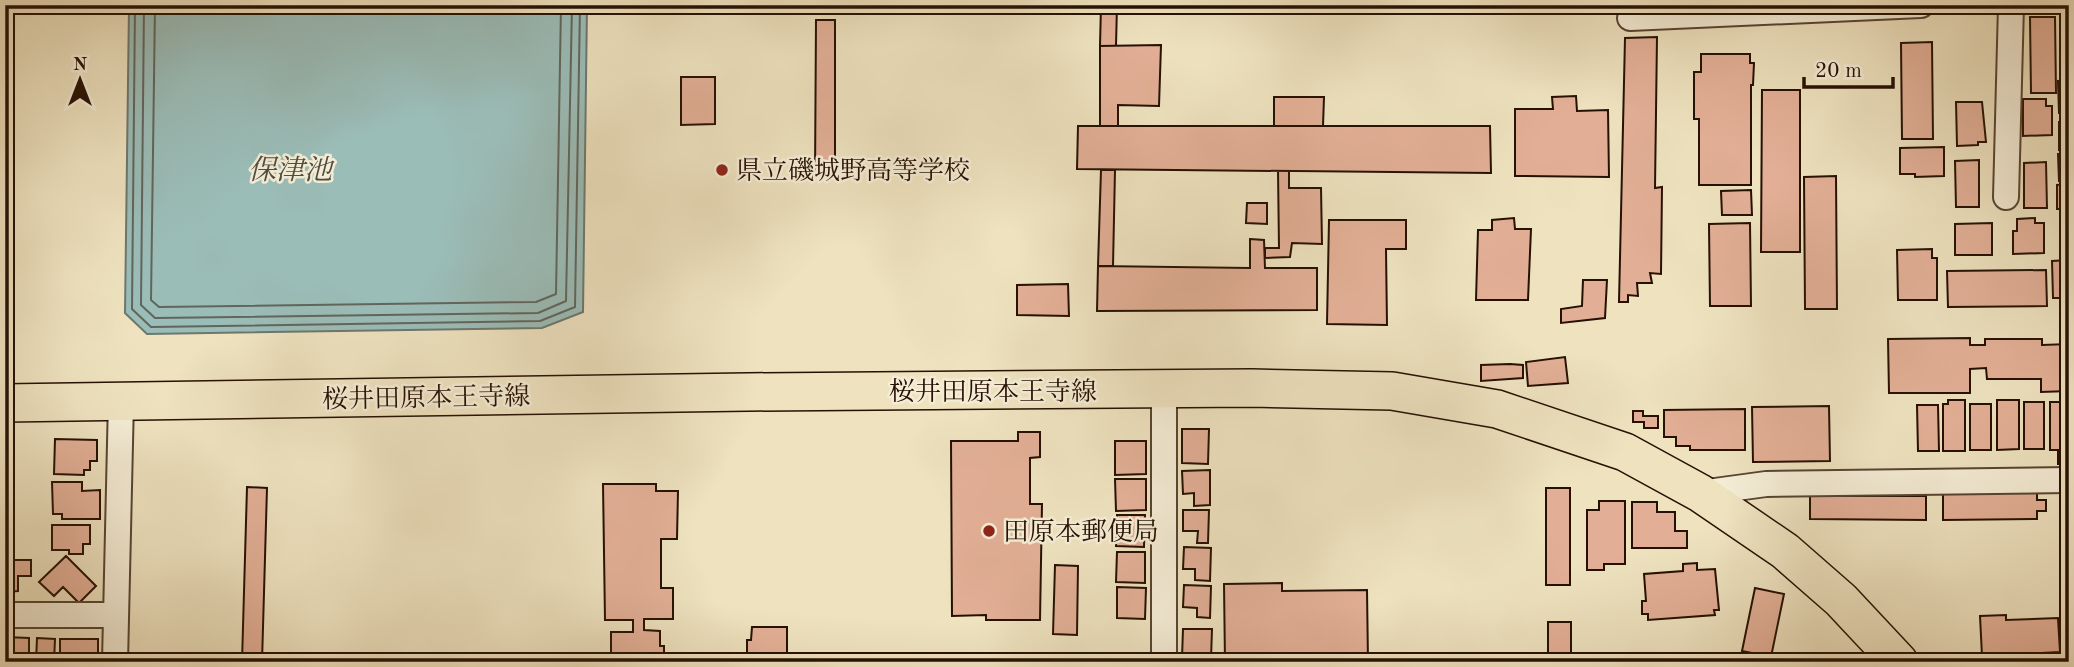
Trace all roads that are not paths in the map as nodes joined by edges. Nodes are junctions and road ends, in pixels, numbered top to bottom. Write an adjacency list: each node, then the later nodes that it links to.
1 (1921, 5): 3 (street)
2 (2011, 5): 4 (street)
3 (1630, 18)
4 (2006, 197)
5 (1164, 389): 6 (main road, 桜井田原本王寺線); 9 (main road, 桜井田原本王寺線); 13 (street)
6 (121, 400): 7 (main road, 桜井田原本王寺線); 11 (street)
7 (5, 403)
8 (2069, 480): 9 (street)
9 (1700, 493): 14 (main road, 桜井田原本王寺線)
10 (5, 615): 11 (street)
11 (114, 615): 12 (street)
12 (115, 662)
13 (1164, 662)
14 (1899, 662)

